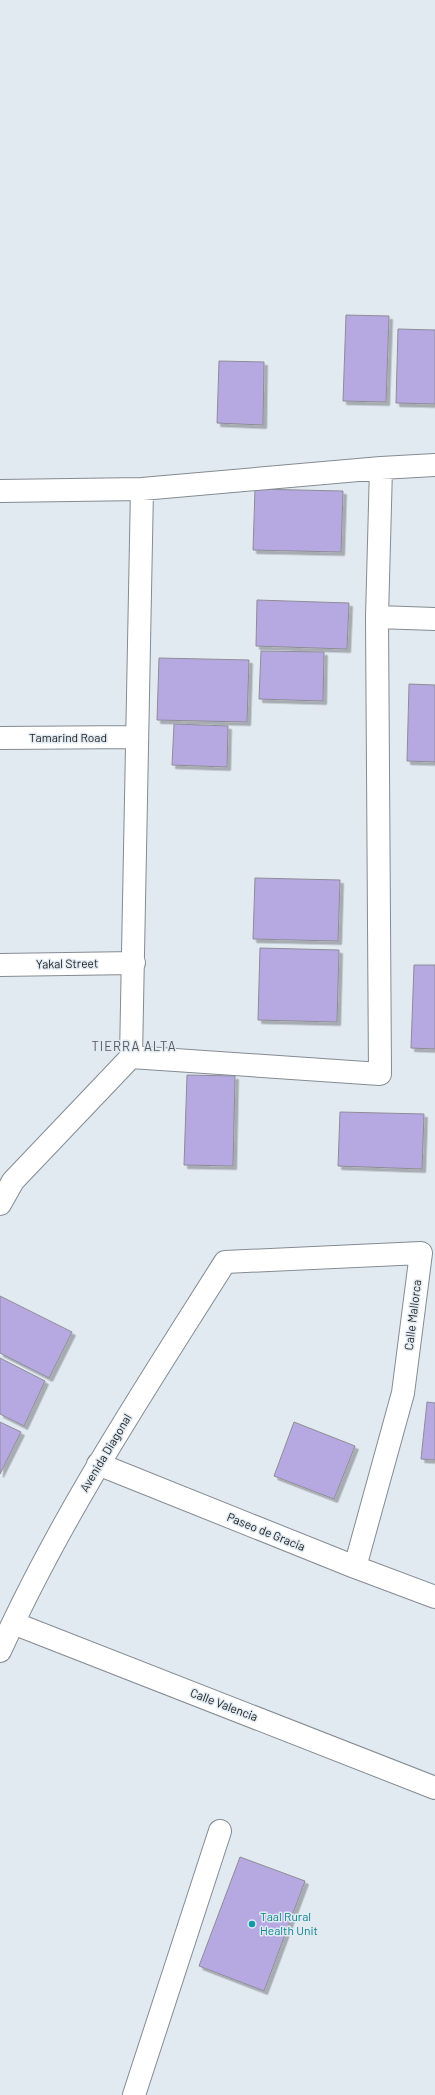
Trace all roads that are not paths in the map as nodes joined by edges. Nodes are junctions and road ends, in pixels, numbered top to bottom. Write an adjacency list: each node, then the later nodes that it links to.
1 (435, 465): 2 (street)
2 (381, 468): 3 (street); 5 (street)
3 (142, 489): 4 (street); 7 (street)
4 (0, 491)
5 (377, 617): 6 (street); 11 (street)
6 (435, 619)
7 (136, 737): 8 (street, Tamarind Road); 9 (street)
8 (0, 738)
9 (134, 963): 10 (street, Yakal Street); 11 (street)
10 (0, 965)
11 (131, 1057): 12 (street)
12 (6, 1181): 13 (street)
13 (0, 1204)
14 (225, 1262): 15 (street, Avenida Diagonal); 16 (street, Calle Mallorca)
15 (98, 1464): 16 (street, Paseo de Gracia); 18 (street, Avenida Diagonal)
16 (355, 1567): 17 (street, Paseo de Gracia)
17 (435, 1597)
18 (13, 1623): 19 (street, Avenida Diagonal); 20 (street, Calle Valencia)
19 (0, 1651)
20 (435, 1788)
21 (220, 1830): 22 (street)
22 (134, 2095)

